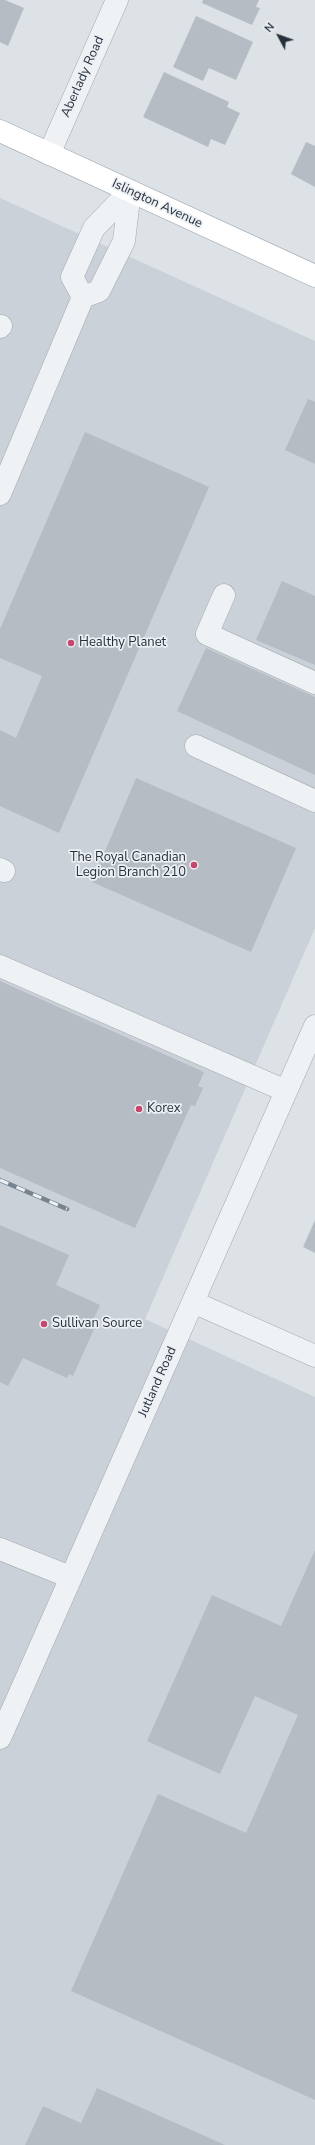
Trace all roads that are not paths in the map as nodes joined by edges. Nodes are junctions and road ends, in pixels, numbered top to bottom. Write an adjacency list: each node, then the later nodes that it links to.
1 (117, 0): 3 (street, Aberlady Road)
2 (0, 131): 3 (main road, Islington Avenue)
3 (50, 154): 4 (main road, Islington Avenue)
4 (130, 191): 5 (main road, Islington Avenue); 6 (street); 6 (street)
5 (315, 276)
6 (83, 297): 7 (street)
7 (0, 494)
8 (224, 595): 9 (street)
9 (315, 683)
10 (196, 746): 11 (street)
11 (315, 801)
12 (0, 966): 14 (street)
13 (315, 1026): 14 (street, Jutland Road)
14 (286, 1091): 15 (street, Jutland Road)
15 (193, 1302): 16 (street); 18 (street, Jutland Road)
16 (315, 1356)
17 (0, 1549): 18 (street)
18 (70, 1577): 19 (street, Jutland Road)
19 (0, 1738)

